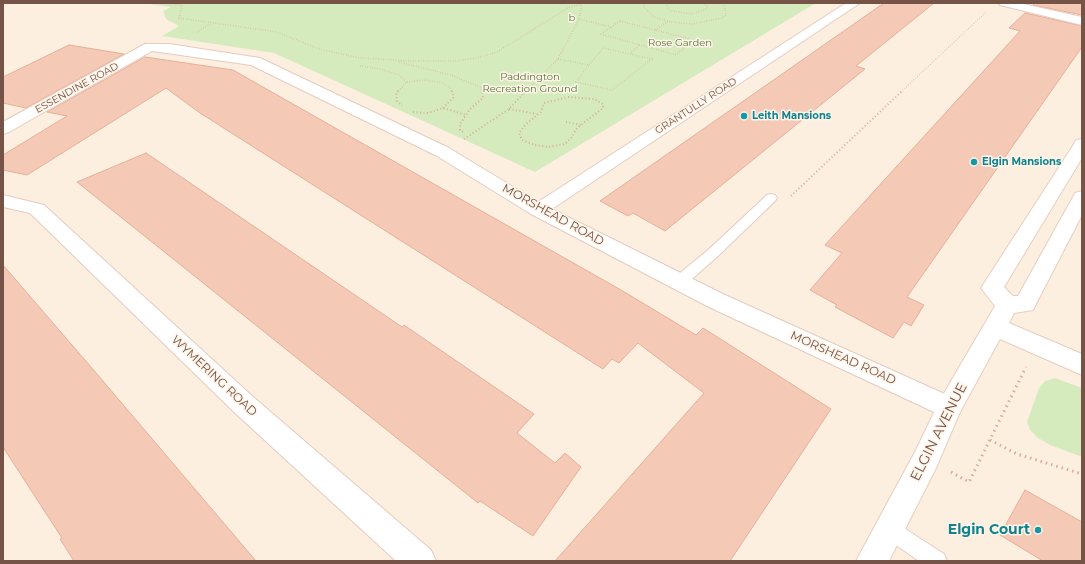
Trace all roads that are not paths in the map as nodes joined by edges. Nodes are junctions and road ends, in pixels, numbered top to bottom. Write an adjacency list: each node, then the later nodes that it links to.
1 (854, 3): 10 (street, GRANTULLY ROAD)
2 (1004, 3): 3 (street)
3 (1082, 21)
4 (150, 47): 5 (street, ESSENDINE ROAD); 10 (street, MORSHEAD ROAD)
5 (3, 129)
6 (1082, 144): 12 (street)
7 (1082, 197): 12 (street)
8 (771, 198): 11 (lane)
9 (3, 201): 16 (street, WYMERING ROAD)
10 (538, 210): 11 (street, MORSHEAD ROAD)
11 (679, 282): 14 (street, MORSHEAD ROAD)
12 (1001, 316): 13 (street); 14 (street, ELGIN AVENUE)
13 (1082, 365)
14 (950, 408): 15 (street, ELGIN AVENUE)
15 (890, 529): 17 (street, ELGIN AVENUE); 18 (lane)
16 (420, 561)
17 (872, 561)
18 (937, 561)

